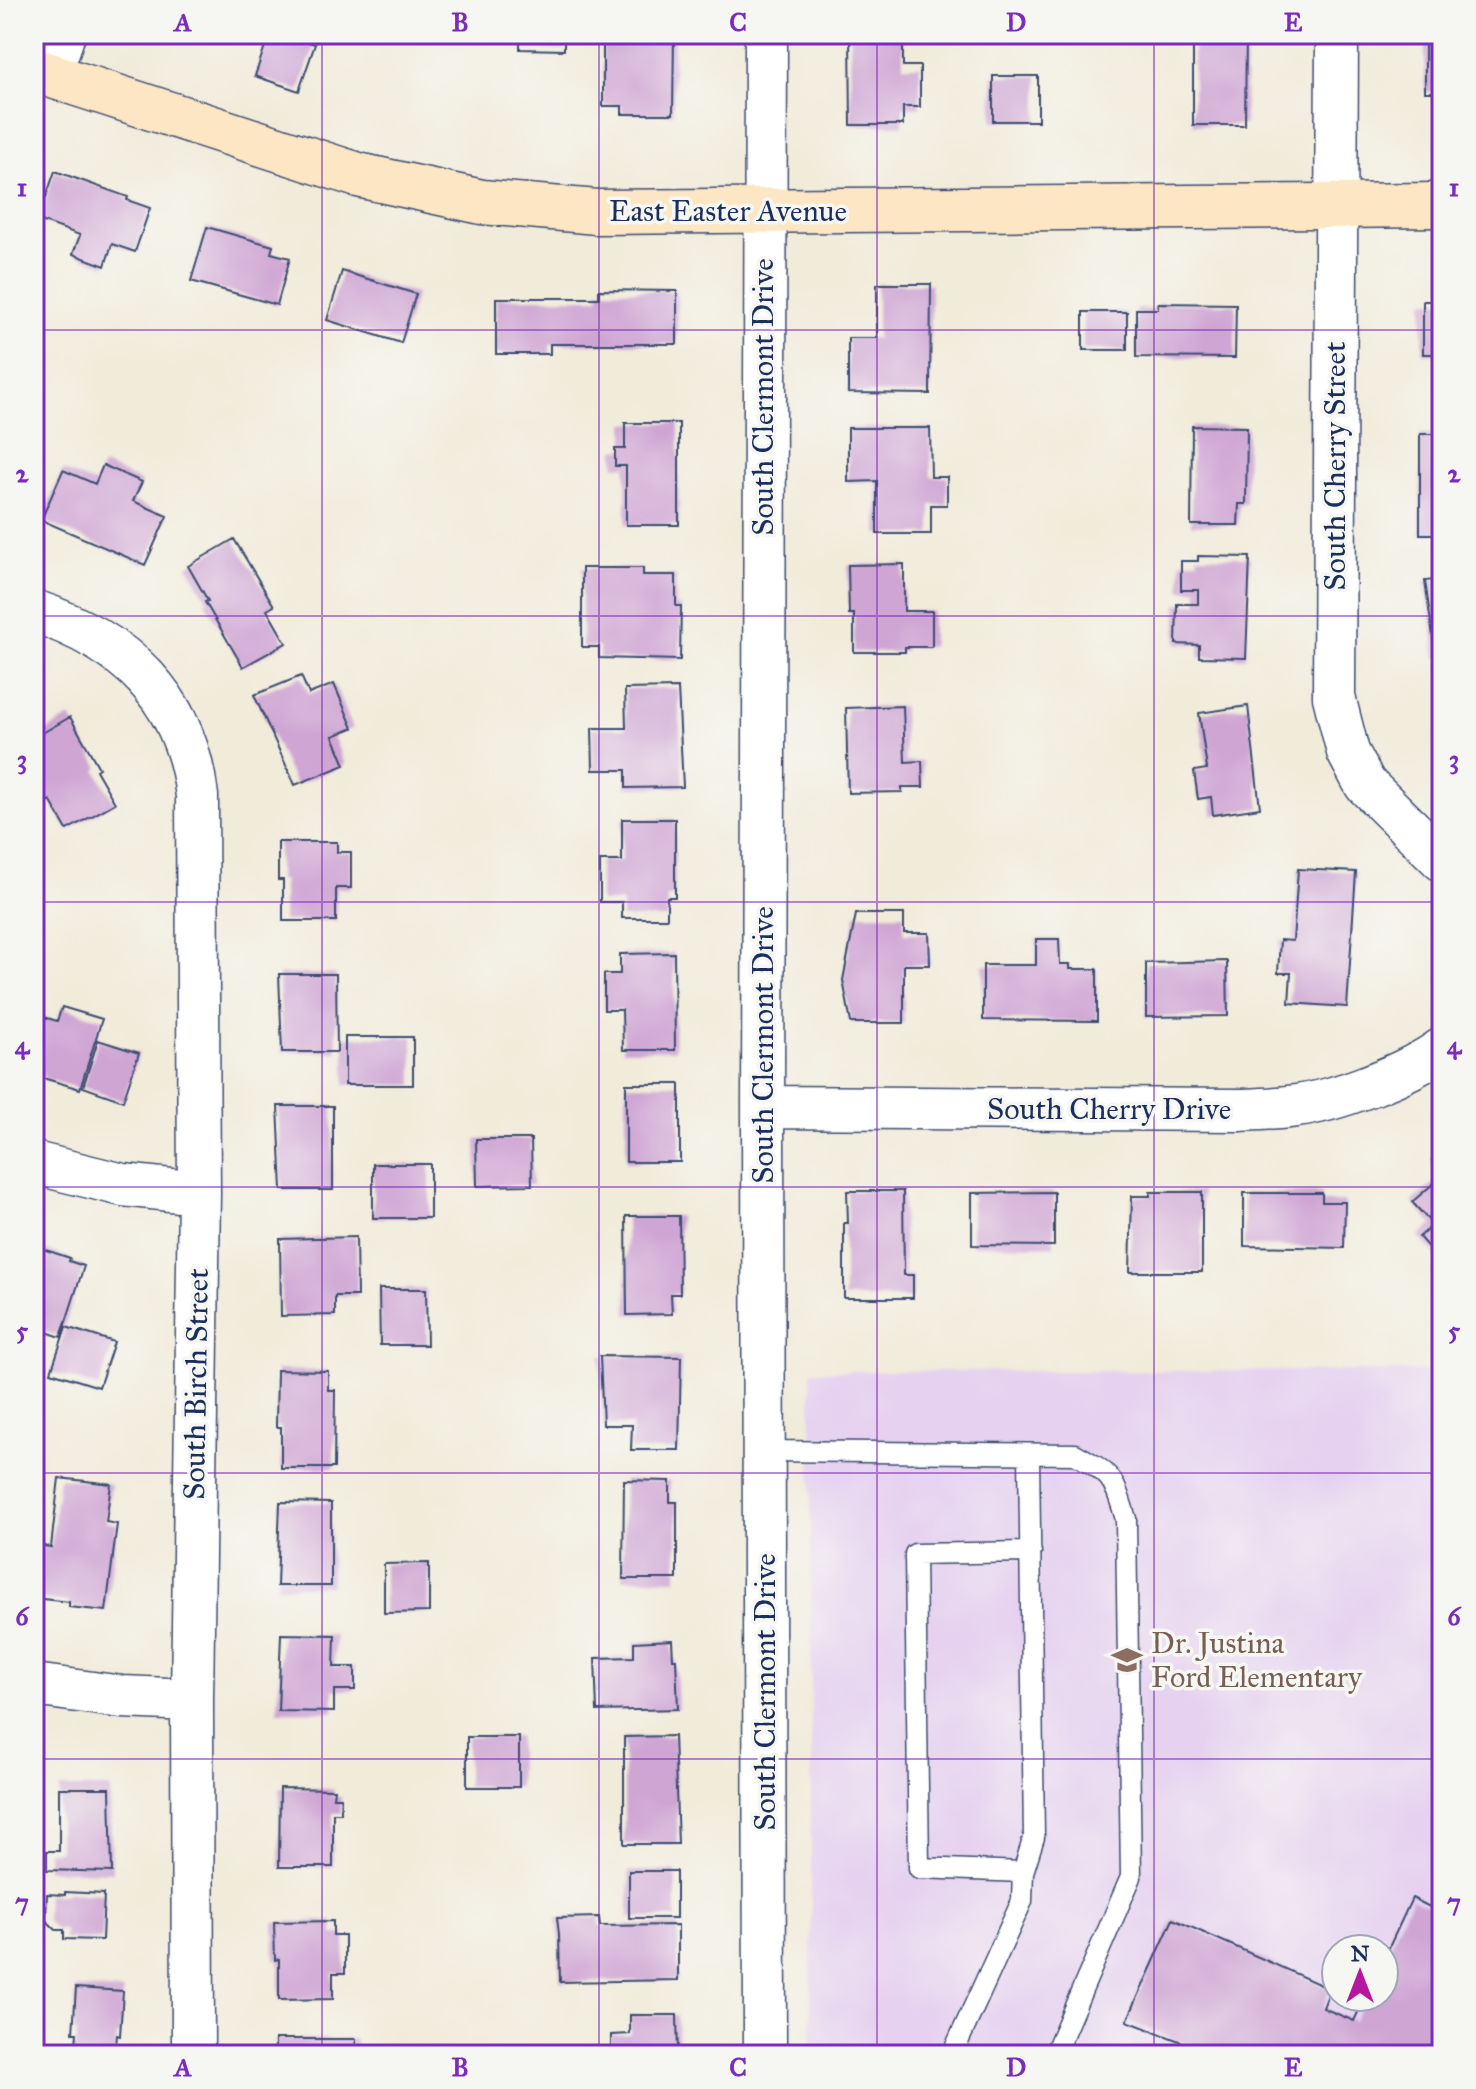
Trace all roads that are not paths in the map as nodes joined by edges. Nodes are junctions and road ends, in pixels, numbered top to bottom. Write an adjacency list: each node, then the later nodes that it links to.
1 (64, 34): 4 (street)
2 (766, 34): 7 (street, South Clermont Drive)
3 (1337, 34): 5 (street, South Cherry Street)
4 (42, 72): 7 (street, East Easter Avenue)
5 (1337, 205): 6 (street, East Easter Avenue); 7 (street, East Easter Avenue); 9 (street, South Cherry Street)
6 (1442, 205)
7 (763, 212): 11 (street, South Clermont Drive)
8 (34, 611): 13 (street, South Birch Street)
9 (1442, 860)
10 (1442, 1049): 11 (street, South Cherry Drive)
11 (763, 1107): 14 (street, South Clermont Drive)
12 (34, 1163): 13 (street)
13 (199, 1193): 18 (street, South Birch Street)
14 (765, 1451): 15 (lane); 21 (street, South Clermont Drive)
15 (1029, 1454): 16 (lane); 23 (lane)
16 (1031, 1552): 19 (lane); 19 (lane)
17 (34, 1685): 18 (street)
18 (192, 1700): 20 (street, South Birch Street)
19 (1023, 1872): 22 (lane)
20 (193, 2055)
21 (765, 2055)
22 (952, 2055)
23 (1054, 2055)

